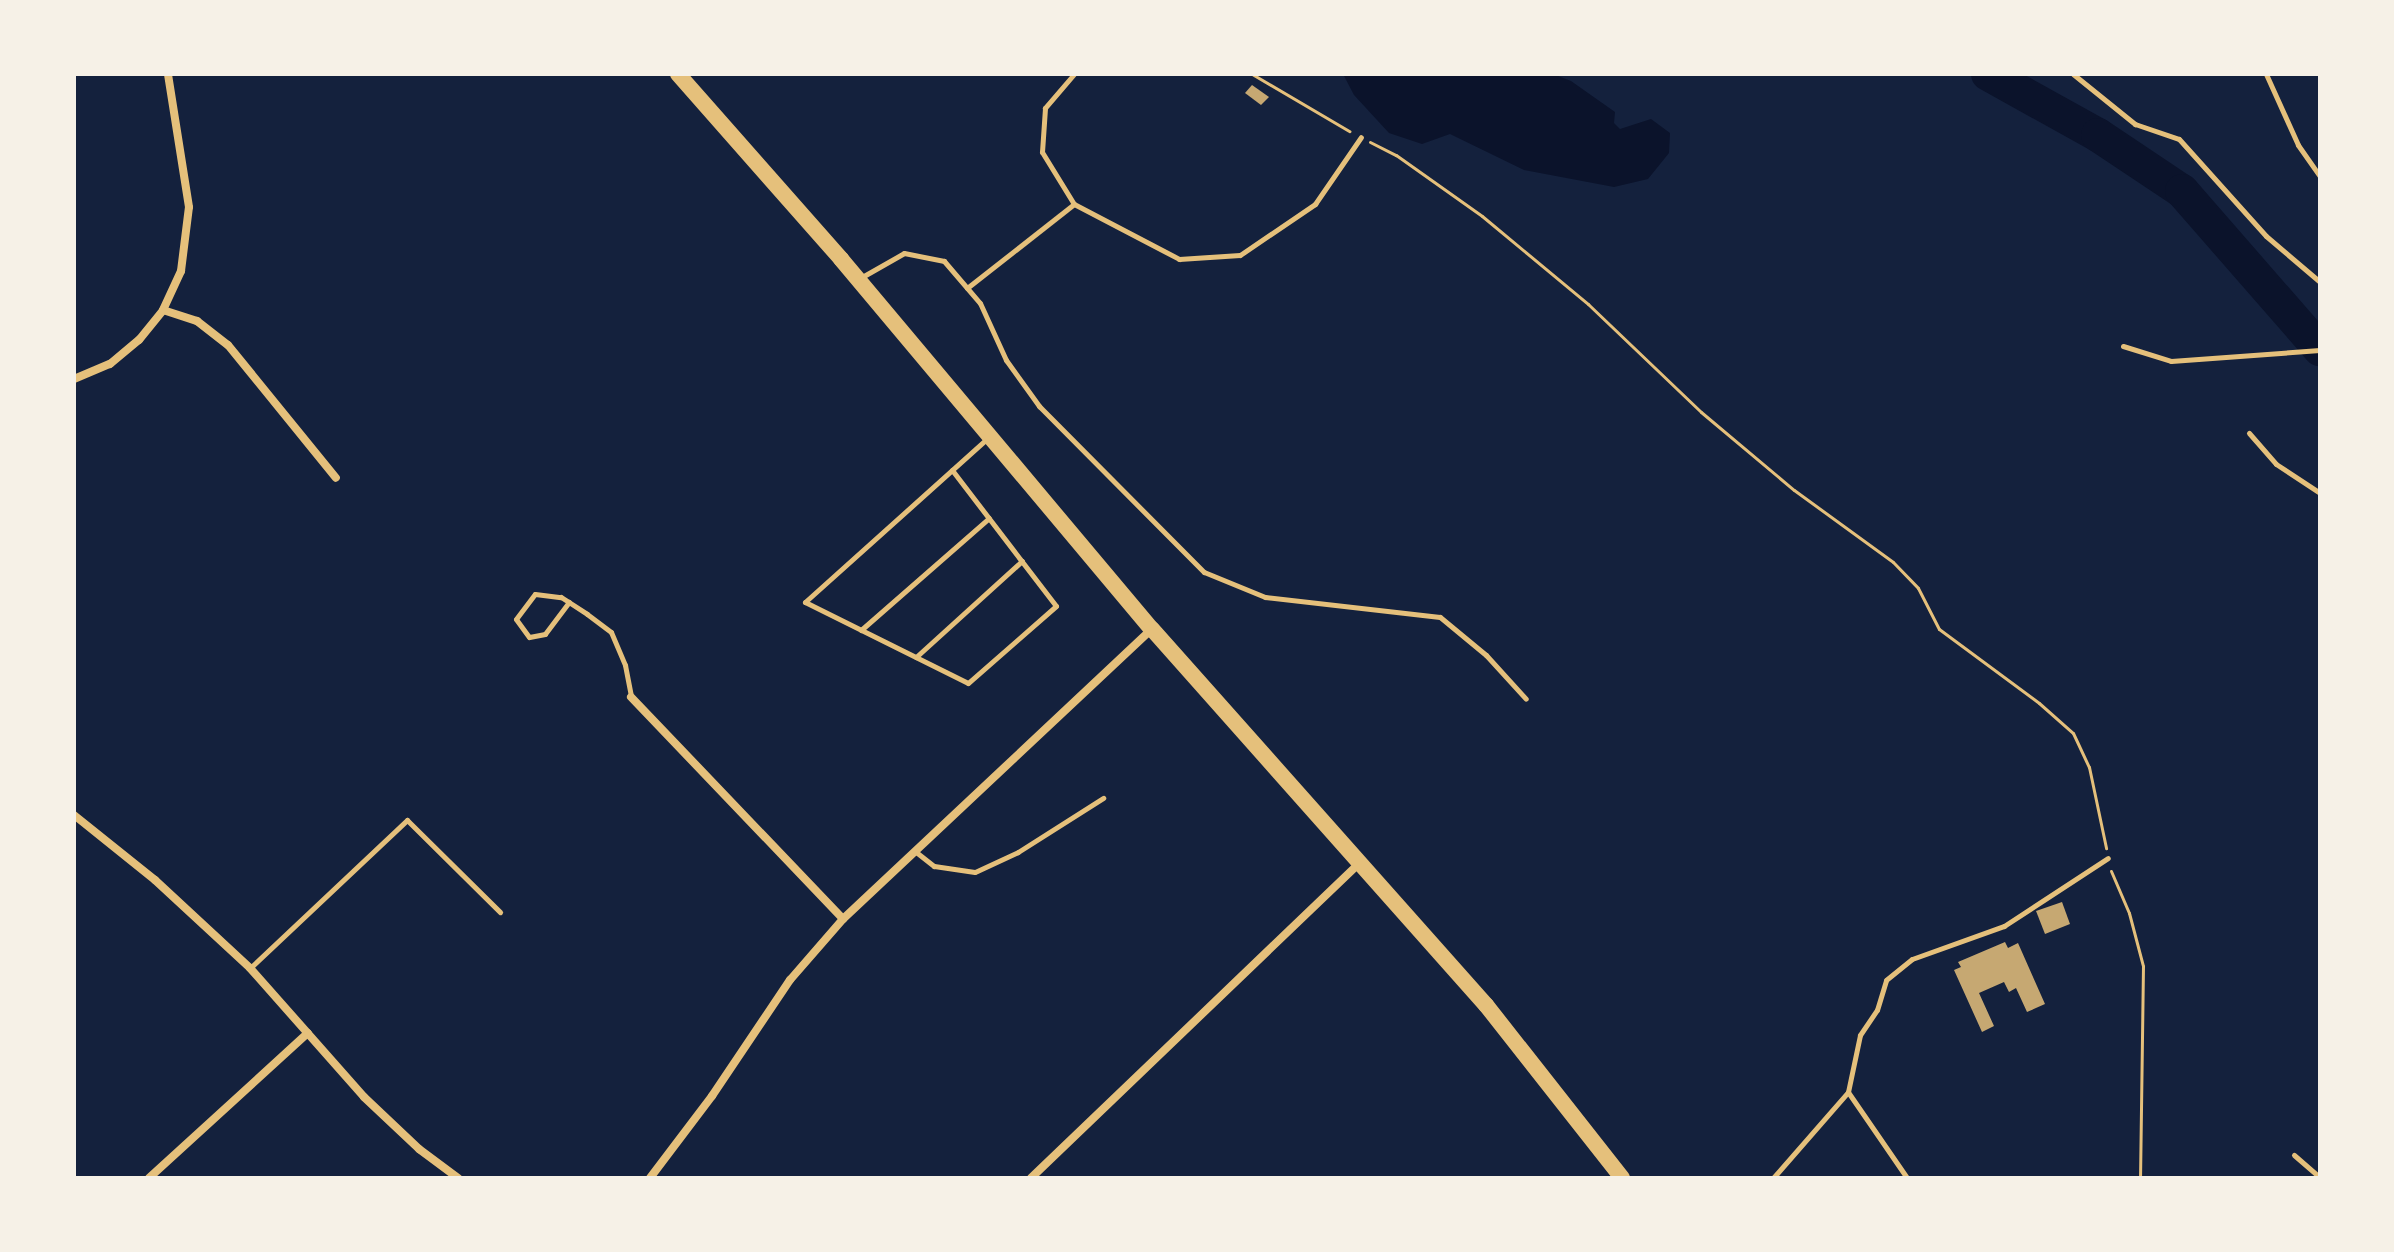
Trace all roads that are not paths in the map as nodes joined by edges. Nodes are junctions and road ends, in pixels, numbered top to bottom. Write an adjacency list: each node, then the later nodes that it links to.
1 (168, 74): 12 (street)
2 (678, 74): 9 (main road)
3 (1074, 74): 8 (lane)
4 (2073, 74): 10 (lane)
5 (2266, 74): 7 (lane)
6 (1361, 137): 8 (lane)
7 (2320, 176)
8 (1074, 204): 11 (lane)
9 (857, 280): 11 (lane); 17 (main road)
10 (2320, 282)
11 (967, 288): 28 (lane)
12 (163, 310): 15 (street); 19 (street)
13 (2123, 346): 14 (lane)
14 (2320, 350)
15 (74, 379)
16 (2249, 433): 20 (lane)
17 (989, 437): 18 (lane); 24 (main road)
18 (952, 470): 21 (lane); 25 (lane)
19 (336, 478)
20 (2320, 493)
21 (989, 518): 22 (lane); 25 (lane)
22 (1022, 561): 26 (lane); 26 (lane)
23 (569, 602): 23 (lane); 27 (lane)
24 (1152, 629): 31 (street); 33 (main road)
25 (861, 630): 26 (lane)
26 (916, 657)
27 (631, 697): 35 (street)
28 (1526, 699)
29 (1103, 798): 31 (lane)
30 (74, 815): 36 (street)
31 (915, 852): 35 (street)
32 (2108, 858): 38 (lane)
33 (1360, 863): 43 (street); 44 (main road)
34 (500, 912): 36 (lane)
35 (843, 919): 42 (street)
36 (250, 968): 37 (street)
37 (308, 1033): 40 (street); 41 (street)
38 (1848, 1092): 45 (lane); 46 (lane)
39 (2294, 1155): 47 (lane)
40 (149, 1178)
41 (458, 1178)
42 (650, 1178)
43 (1031, 1178)
44 (1622, 1178)
45 (1773, 1178)
46 (1907, 1178)
47 (2320, 1178)

